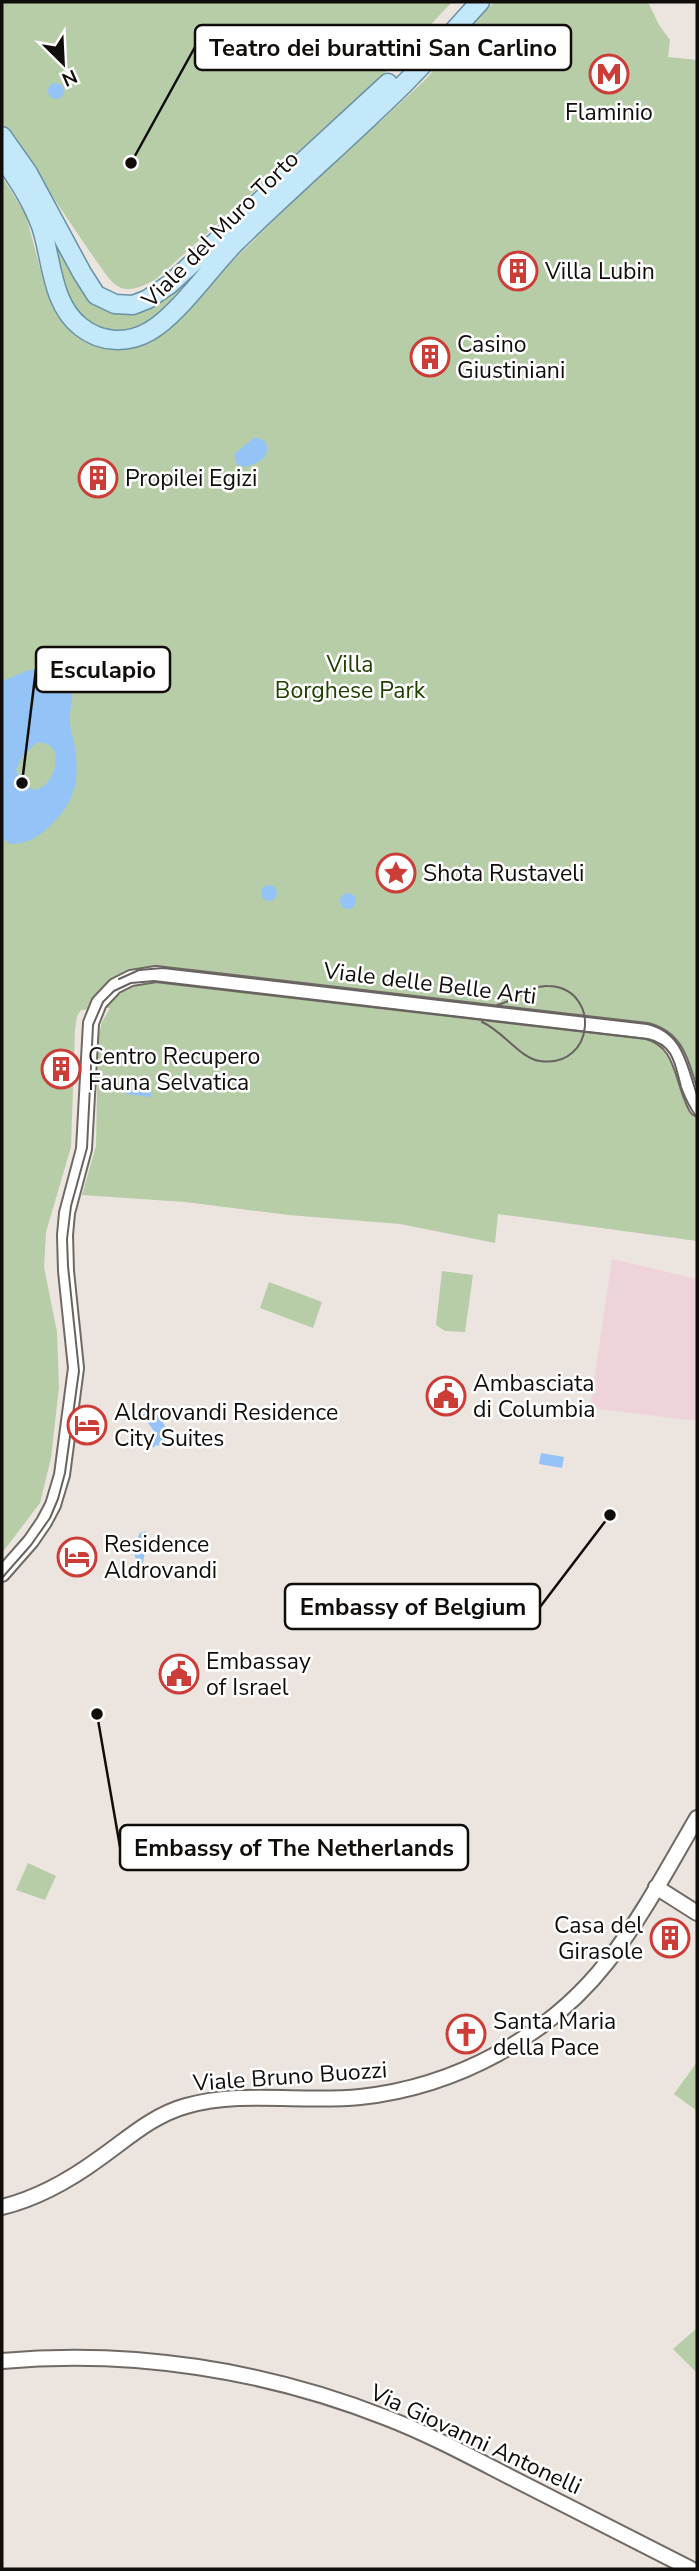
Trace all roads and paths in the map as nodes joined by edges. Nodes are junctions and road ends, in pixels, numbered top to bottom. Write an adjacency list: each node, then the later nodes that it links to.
1 (465, 2): 3 (main road, Viale del Muro Torto)
2 (480, 2): 4 (main road, Viale del Muro Torto)
3 (2, 136)
4 (2, 157)
5 (697, 1108): 6 (street, Viale delle Belle Arti)
6 (2, 1574)
7 (697, 1818): 8 (street, Viale Bruno Buozzi)
8 (656, 1887): 9 (street); 10 (street, Viale Bruno Buozzi)
9 (697, 1913)
10 (2, 2207)
11 (2, 2361): 12 (street, Via Giovanni Antonelli)
12 (691, 2569)

